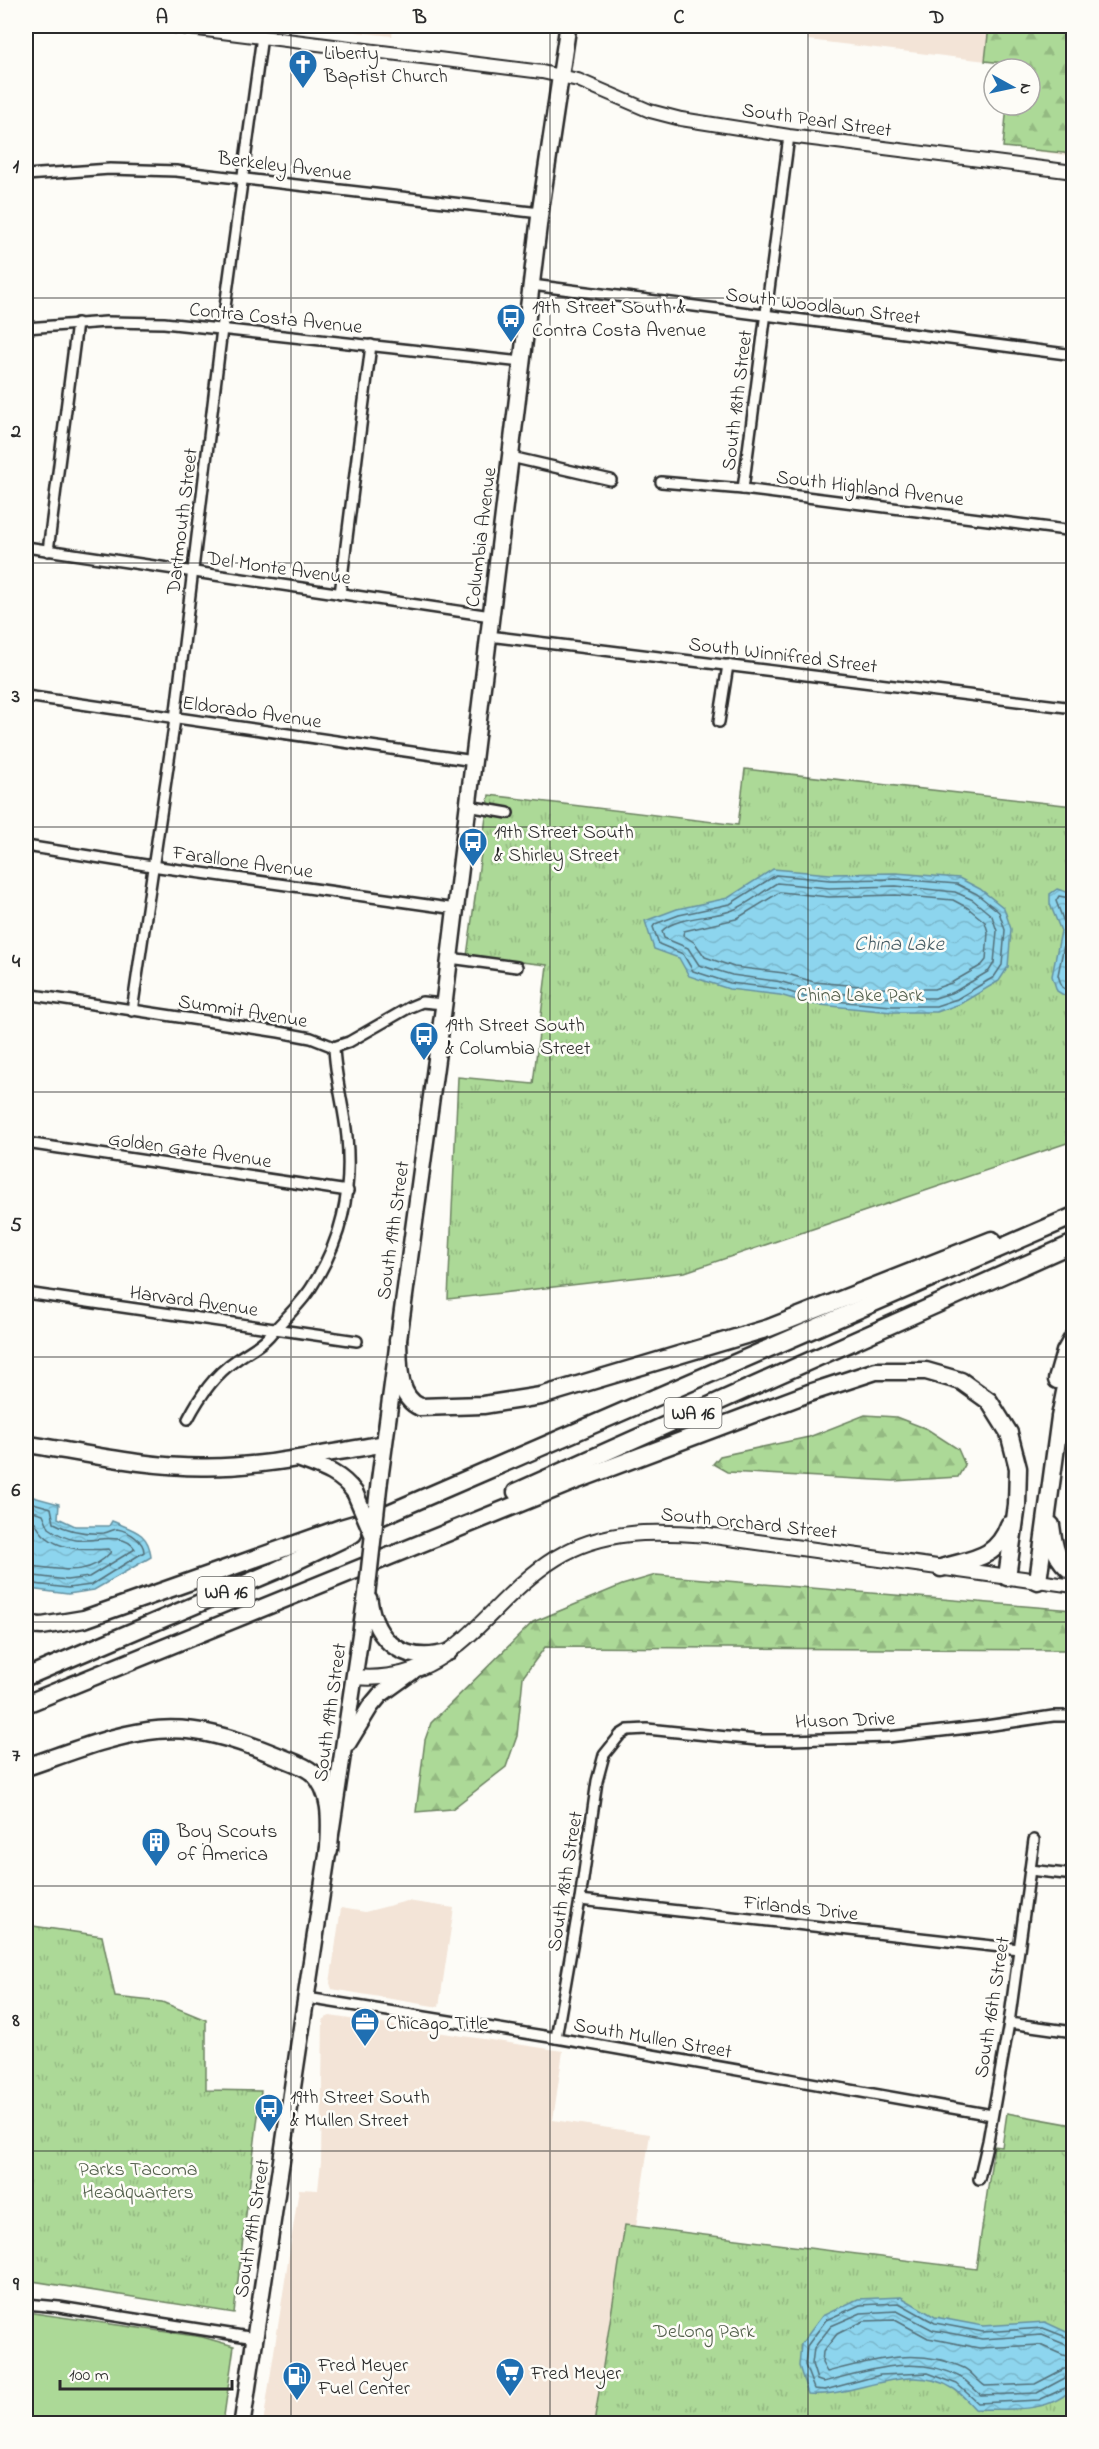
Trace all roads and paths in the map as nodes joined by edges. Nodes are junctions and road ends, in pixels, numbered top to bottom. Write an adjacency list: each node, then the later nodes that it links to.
1 (174, 26): 3 (street, South Pearl Street)
2 (568, 26): 4 (main road)
3 (262, 36): 4 (street, South Pearl Street); 8 (street, Dartmouth Street)
4 (562, 75): 5 (street, South Pearl Street); 9 (main road, Columbia Avenue)
5 (789, 136): 6 (street, South Pearl Street); 11 (street, South 18th Street)
6 (1074, 172)
7 (26, 175): 8 (street, Berkeley Avenue)
8 (241, 178): 9 (street, Berkeley Avenue); 14 (street, Dartmouth Street)
9 (540, 213): 10 (main road, Columbia Avenue)
10 (532, 285): 11 (street, South Woodlawn Street); 17 (main road, Columbia Avenue)
11 (765, 316): 16 (street, South Woodlawn Street); 21 (street, South 18th Street)
12 (77, 323): 13 (street, Contra Costa Avenue); 14 (street, Contra Costa Avenue); 24 (street)
13 (26, 328)
14 (222, 329): 15 (street, Contra Costa Avenue); 25 (street, Dartmouth Street)
15 (371, 345): 17 (street, Contra Costa Avenue); 26 (street)
16 (1074, 355)
17 (522, 362): 18 (main road, Columbia Avenue)
18 (511, 457): 19 (street); 27 (main road, Columbia Avenue)
19 (612, 480)
20 (661, 482): 21 (street, South Highland Avenue)
21 (743, 489): 22 (street, South Highland Avenue)
22 (1074, 531)
23 (26, 548): 24 (street, Del Monte Avenue)
24 (48, 551): 25 (street, Del Monte Avenue)
25 (193, 573): 26 (street, Del Monte Avenue); 32 (street, Dartmouth Street)
26 (340, 594): 27 (street, Del Monte Avenue)
27 (491, 616): 28 (main road, Columbia Avenue)
28 (489, 636): 29 (street, South Winnifred Street); 34 (main road, Columbia Avenue)
29 (728, 665): 31 (street, South Winnifred Street); 33 (street)
30 (26, 696): 32 (street, Eldorado Avenue)
31 (1074, 708)
32 (175, 719): 34 (street, Eldorado Avenue); 38 (street, Dartmouth Street)
33 (719, 722)
34 (474, 761): 35 (main road, Columbia Avenue)
35 (468, 806): 36 (street); 39 (main road, Columbia Avenue)
36 (508, 813)
37 (26, 846): 38 (street, Farallone Avenue)
38 (152, 866): 39 (street, Farallone Avenue); 44 (street, Dartmouth Street)
39 (456, 909): 40 (main road, Columbia Avenue)
40 (450, 958): 41 (street); 43 (main road, Columbia Avenue)
41 (518, 967)
42 (26, 994): 44 (street, Summit Avenue)
43 (444, 1005): 45 (street); 54 (main road, South 19th Street)
44 (132, 1011): 45 (street, Summit Avenue)
45 (334, 1047): 47 (street)
46 (26, 1143): 47 (street, Golden Gate Avenue)
47 (348, 1191): 52 (street)
48 (1074, 1208): 54 (highway)
49 (1074, 1216): 62 (highway, WA 16)
50 (1074, 1243): 70 (highway, WA 16)
51 (26, 1293): 52 (street, Harvard Avenue)
52 (274, 1330): 55 (street, Harvard Avenue); 57 (street)
53 (1074, 1336): 61 (highway)
54 (398, 1340): 59 (main road, South 19th Street)
55 (357, 1341)
56 (1074, 1365): 61 (highway)
57 (188, 1419)
58 (26, 1444): 60 (main road)
59 (384, 1444): 60 (main road); 65 (main road, South 19th Street, bridge)
60 (299, 1458): 65 (main road, bridge)
61 (1050, 1488): 64 (highway)
62 (423, 1499): 73 (highway); 76 (highway, WA 16)
63 (1017, 1505): 66 (highway); 68 (highway); 70 (highway)
64 (1048, 1509): 67 (highway); 69 (highway)
65 (372, 1535): 72 (main road, South 19th Street, bridge)
66 (941, 1568): 68 (main road, South Orchard Street); 74 (main road, South Orchard Street)
67 (1074, 1573)
68 (1007, 1577): 69 (main road, South Orchard Street)
69 (1038, 1581): 71 (street, South Orchard Street)
70 (314, 1585): 78 (highway, WA 16)
71 (1074, 1586)
72 (367, 1601): 74 (main road); 77 (main road, South 19th Street)
73 (26, 1625)
74 (449, 1652): 75 (main road, South Orchard Street)
75 (412, 1672): 77 (main road, South Orchard Street); 81 (main road)
76 (26, 1677)
77 (355, 1677): 81 (main road, South 19th Street)
78 (26, 1704)
79 (1074, 1716): 80 (street, Huson Drive)
80 (620, 1736): 87 (street, South 18th Street)
81 (344, 1750): 84 (main road, South 19th Street)
82 (26, 1767): 84 (highway)
83 (1034, 1839): 85 (street, South 16th Street)
84 (329, 1851): 89 (main road, South 19th Street)
85 (1030, 1870): 86 (street); 88 (street, South 16th Street)
86 (1074, 1875)
87 (580, 1900): 88 (street, Firlands Drive); 92 (street, South 18th Street)
88 (1018, 1949): 90 (street, South 16th Street)
89 (307, 1998): 92 (street, South Mullen Street); 96 (main road, South 19th Street)
90 (1009, 2023): 91 (street); 93 (street, South 16th Street)
91 (1074, 2032)
92 (556, 2038): 93 (street, South Mullen Street)
93 (992, 2115): 94 (street, South 16th Street)
94 (979, 2179)
95 (26, 2304): 96 (street)
96 (255, 2338): 97 (main road, South 19th Street)
97 (242, 2424)

